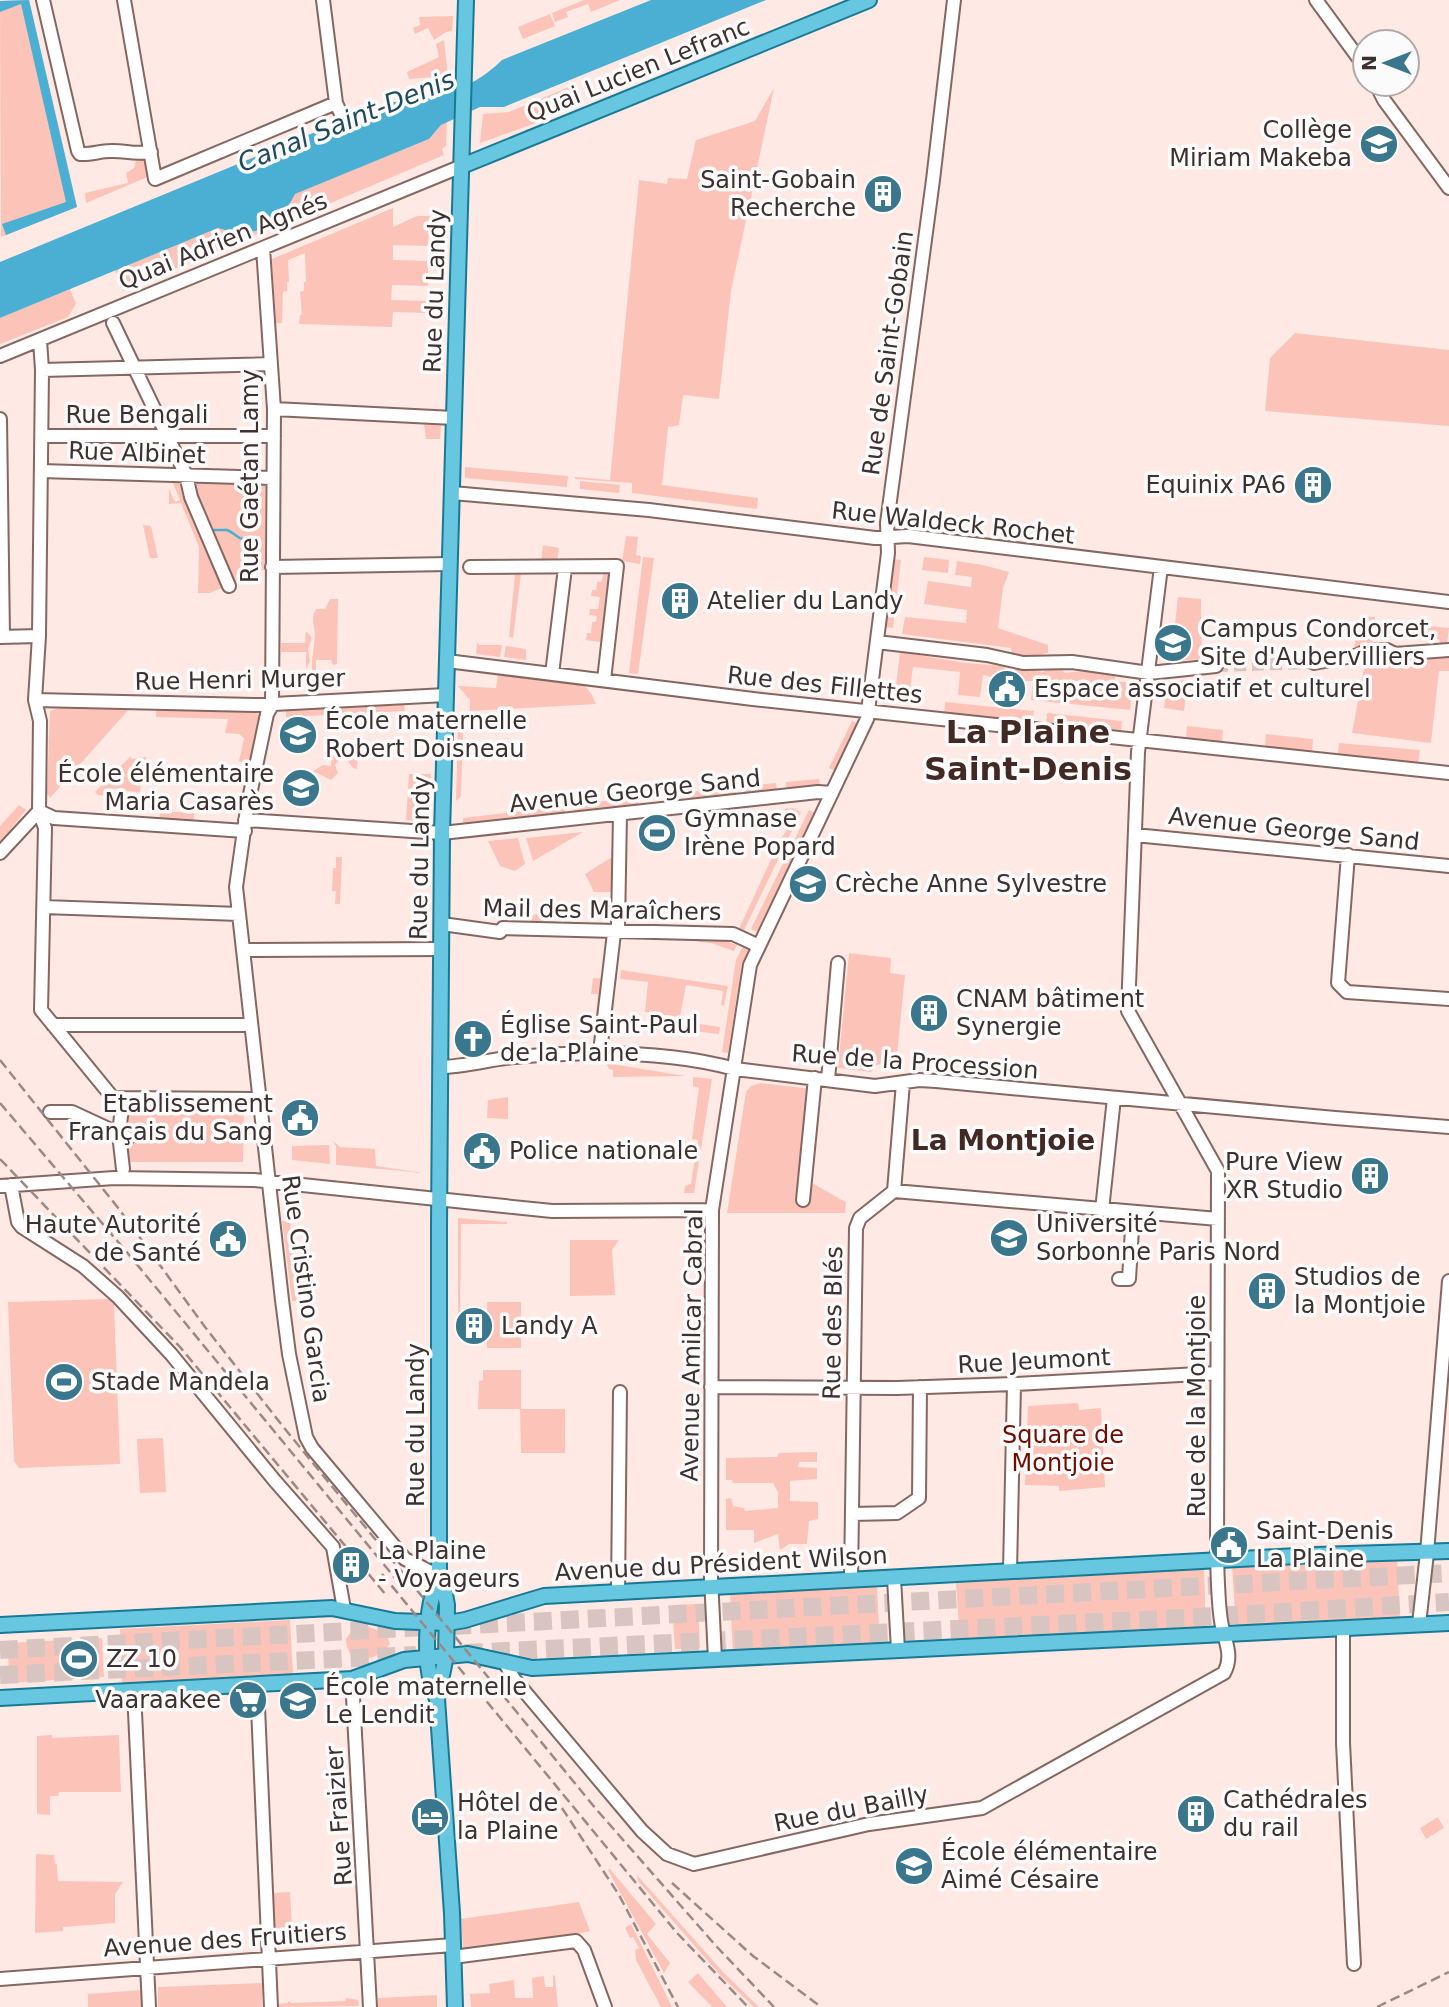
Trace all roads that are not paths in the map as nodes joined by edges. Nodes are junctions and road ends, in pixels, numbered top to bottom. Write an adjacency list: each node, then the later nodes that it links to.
1 (43, 0): 10 (street)
2 (124, 0): 10 (street)
3 (323, 0): 10 (street)
4 (466, 0): 11 (main road, Rue du Landy)
5 (869, 0): 11 (main road, Quai Lucien Lefranc)
6 (954, 0): 30 (street, Rue de Saint-Gobain)
7 (1316, 0): 8 (street)
8 (1351, 48)
9 (1383, 98): 12 (street)
10 (150, 152)
11 (462, 166): 13 (street, Quai Adrien Agnés); 21 (main road, Rue du Landy)
12 (1449, 188)
13 (263, 248): 15 (street, Quai Adrien Agnés); 17 (street, Rue Gaétan Lamy)
14 (113, 323): 18 (street)
15 (40, 340): 16 (street, Quai Adrien Agnés); 19 (street)
16 (0, 356)
17 (271, 364): 18 (street); 20 (street, Rue Gaétan Lamy)
18 (136, 367): 19 (street); 24 (street)
19 (42, 370): 23 (street)
20 (274, 409): 21 (street); 25 (street, Rue Gaétan Lamy)
21 (454, 418): 29 (main road, Rue du Landy)
22 (0, 419): 39 (street)
23 (42, 436): 24 (street, Rue Bengali); 26 (street)
24 (166, 436): 25 (street, Rue Bengali); 27 (street)
25 (274, 436): 28 (street, Rue Gaétan Lamy)
26 (41, 471): 27 (street, Rue Albinet); 38 (street)
27 (186, 475): 28 (street, Rue Albinet); 36 (street)
28 (273, 478): 32 (street, Rue Gaétan Lamy)
29 (452, 493): 30 (street, Rue Waldeck Rochet); 31 (main road, Rue du Landy)
30 (887, 538): 33 (street, Rue Waldeck Rochet); 40 (street, Rue de Saint-Gobain)
31 (450, 564): 32 (street); 42 (main road, Rue du Landy)
32 (272, 567): 50 (street, Rue Gaétan Lamy)
33 (1161, 567): 37 (street, Rue Waldeck Rochet); 45 (street, Rue de la Montjoie)
34 (470, 568): 35 (street)
35 (565, 568): 46 (street); 47 (street)
36 (229, 586)
37 (1449, 602)
38 (39, 636): 39 (street); 49 (street)
39 (1, 637)
40 (877, 642): 45 (street); 51 (street, Rue de Saint-Gobain)
41 (1449, 650): 43 (street)
42 (447, 660): 46 (street, Rue des Fillettes); 48 (main road, Rue du Landy)
43 (1314, 663)
44 (1216, 666): 45 (street)
45 (1149, 673): 52 (street, Rue de la Montjoie)
46 (552, 674): 47 (street, Rue des Fillettes)
47 (604, 680): 51 (street, Rue des Fillettes)
48 (446, 695): 50 (street, Rue Henri Murger); 58 (main road, Rue du Landy)
49 (35, 700): 50 (street, Rue Henri Murger); 55 (street)
50 (272, 705): 57 (street, Rue Cristino Garcia)
51 (868, 712): 52 (street, Rue des Fillettes); 54 (street, Avenue Amilcar Cabral)
52 (1140, 739): 53 (street, Rue des Fillettes); 59 (street, Rue de la Montjoie)
53 (1449, 772)
54 (832, 793): 56 (street, Avenue George Sand); 67 (street, Avenue Amilcar Cabral)
55 (39, 811): 57 (street, Avenue George Sand); 60 (street); 63 (street)
56 (620, 814): 58 (street, Avenue George Sand); 66 (street)
57 (245, 826): 58 (street, Avenue George Sand); 64 (street, Rue Cristino Garcia)
58 (442, 833): 65 (main road, Rue du Landy)
59 (1135, 835): 61 (street, Avenue George Sand); 82 (street, Rue de la Montjoie)
60 (0, 853)
61 (1348, 855): 62 (street, Avenue George Sand); 71 (street)
62 (1449, 866)
63 (44, 907): 64 (street); 72 (street)
64 (239, 914): 69 (street, Rue Cristino Garcia)
65 (442, 924): 66 (street, Mail des Maraîchers); 68 (main road, Rue du Landy)
66 (616, 930): 67 (street, Mail des Maraîchers); 74 (street)
67 (759, 946): 76 (street, Avenue Amilcar Cabral)
68 (441, 949): 69 (street); 75 (main road, Rue du Landy)
69 (243, 950): 73 (street, Rue Cristino Garcia)
70 (838, 963): 77 (street)
71 (1449, 999)
72 (53, 1025): 73 (street); 80 (street)
73 (250, 1025): 80 (street, Rue Cristino Garcia)
74 (600, 1052): 75 (street, Rue de la Procession); 76 (street, Rue de la Procession)
75 (440, 1067): 91 (main road, Rue du Landy)
76 (735, 1069): 77 (street, Rue de la Procession); 92 (street, Avenue Amilcar Cabral)
77 (822, 1079): 78 (street, Rue de la Procession); 90 (street)
78 (903, 1083): 79 (street, Rue de la Procession); 89 (street)
79 (1114, 1098): 82 (street, Rue de la Procession); 93 (street)
80 (259, 1099): 87 (street, Rue Cristino Garcia)
81 (122, 1107): 85 (street)
82 (1182, 1107): 84 (street, Rue de la Procession); 95 (street, Rue de la Montjoie)
83 (50, 1112): 85 (street)
84 (1449, 1127)
85 (124, 1136): 86 (street)
86 (123, 1169)
87 (270, 1181): 88 (street); 91 (street); 109 (street, Rue Cristino Garcia)
88 (6, 1186): 114 (street)
89 (894, 1191): 93 (street); 102 (street, Rue des Blés)
90 (803, 1200)
91 (439, 1201): 92 (street); 109 (main road, Rue du Landy)
92 (712, 1210): 101 (street, Avenue Amilcar Cabral)
93 (1106, 1210): 94 (street)
94 (1133, 1212): 95 (street); 96 (street)
95 (1218, 1219): 98 (street, Rue de la Montjoie)
96 (1119, 1279)
97 (1449, 1283): 106 (street)
98 (1217, 1373): 99 (street, Rue Jeumont); 107 (street, Rue de la Montjoie)
99 (1014, 1384): 100 (street, Rue Jeumont); 108 (street)
100 (920, 1387): 102 (street, Rue Jeumont); 104 (street)
101 (711, 1388): 102 (street, Rue Jeumont); 112 (street, Avenue Amilcar Cabral)
102 (853, 1388): 104 (street, Rue des Blés)
103 (621, 1392): 113 (street)
104 (852, 1514): 111 (street, Rue des Blés)
105 (1449, 1551): 106 (main road, Avenue du Président Wilson)
106 (1427, 1553): 107 (main road, Avenue du Président Wilson); 118 (street)
107 (1217, 1560): 108 (main road, Avenue du Président Wilson); 121 (street, Rue de la Montjoie)
108 (1010, 1571): 110 (main road, Avenue du Président Wilson)
109 (439, 1576): 115 (main road, Rue du Landy); 116 (main road, Rue du Landy)
110 (894, 1578): 111 (main road, Avenue du Président Wilson); 122 (street)
111 (851, 1580): 112 (main road, Avenue du Président Wilson)
112 (712, 1588): 113 (main road, Avenue du Président Wilson); 125 (street, Avenue Amilcar Cabral)
113 (618, 1593): 116 (main road, Avenue du Président Wilson)
114 (344, 1609): 115 (main road, Avenue du Président Wilson); 119 (main road, Avenue du Président Wilson)
115 (429, 1623): 116 (main road, Avenue du Président Wilson); 124 (main road, Rue du Landy)
116 (448, 1623): 123 (main road, Rue du Landy)
117 (1449, 1623): 118 (main road)
118 (1419, 1624): 120 (main road)
119 (0, 1625)
120 (1343, 1629): 121 (main road); 135 (street)
121 (1224, 1635): 122 (main road); 126 (street, Rue du Bailly)
122 (898, 1650): 125 (main road)
123 (446, 1656): 124 (main road); 126 (main road); 131 (main road, Rue du Landy)
124 (428, 1658): 127 (main road); 131 (main road, Rue du Landy)
125 (715, 1660): 126 (main road)
126 (504, 1661)
127 (352, 1679): 128 (main road); 132 (street, Rue Fraizier)
128 (257, 1684): 129 (main road); 134 (street)
129 (134, 1691): 130 (main road); 136 (street)
130 (0, 1698)
131 (437, 1699): 133 (main road, Rue du Landy)
132 (368, 1951): 133 (street, Avenue des Fruitiers); 134 (street, Avenue des Fruitiers); 140 (street, Rue Fraizier)
133 (453, 1951): 141 (main road, Rue du Landy); 142 (street, Avenue des Fruitiers)
134 (269, 1958): 136 (street, Avenue des Fruitiers); 139 (street)
135 (1354, 1964)
136 (147, 1967): 137 (street, Avenue des Fruitiers); 138 (street)
137 (0, 1979)
138 (149, 2007)
139 (271, 2007)
140 (370, 2007)
141 (455, 2007)
142 (605, 2007)

